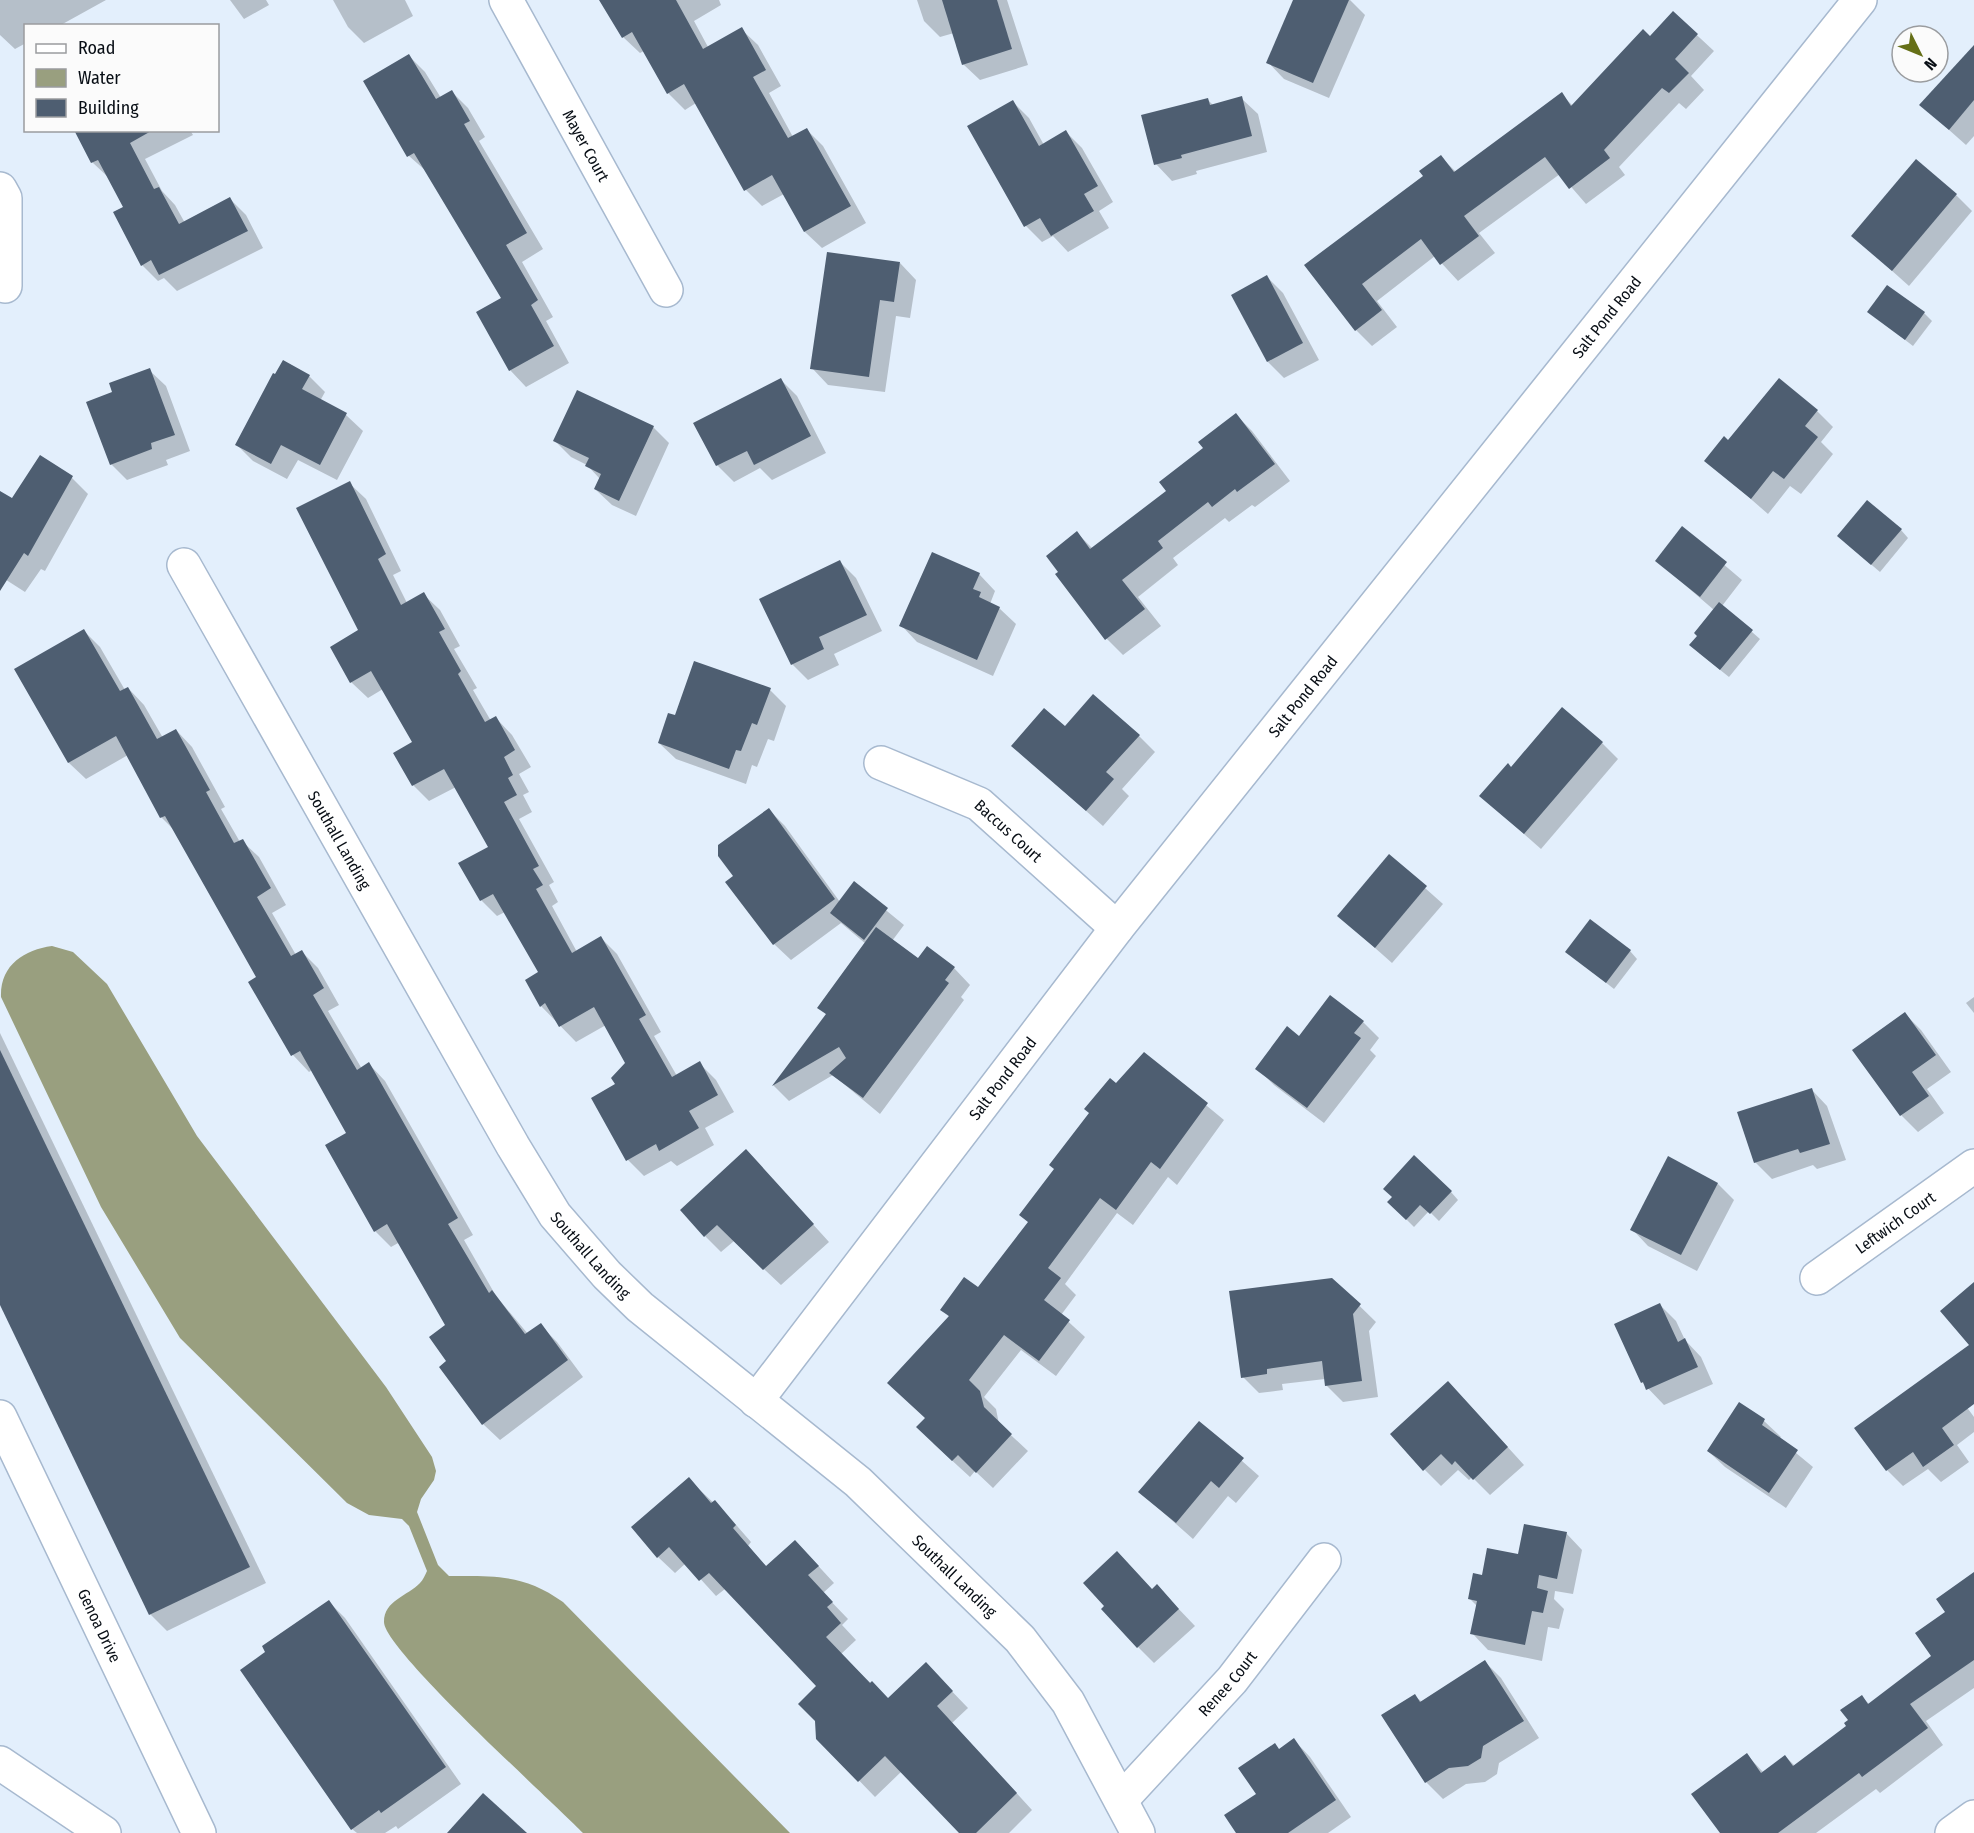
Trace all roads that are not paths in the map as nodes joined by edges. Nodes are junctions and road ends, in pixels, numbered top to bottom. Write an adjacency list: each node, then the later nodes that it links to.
1 (507, 0): 5 (street, Mayer Court)
2 (1860, 0): 8 (street, Salt Pond Road)
3 (0, 189): 4 (street)
4 (5, 286)
5 (666, 290)
6 (184, 565): 11 (street, Southall Landing)
7 (881, 763): 8 (street, Baccus Court)
8 (1117, 928): 11 (street, Salt Pond Road)
9 (1974, 1166): 10 (street, Leftwich Court)
10 (1817, 1278)
11 (756, 1401): 15 (street, Southall Landing)
12 (0, 1417): 18 (street, Genoa Drive)
13 (1324, 1560): 15 (street, Renee Court)
14 (0, 1763): 17 (street)
15 (1121, 1800): 19 (street, Southall Landing)
16 (1974, 1817): 20 (street)
17 (104, 1833)
18 (199, 1833)
19 (1138, 1833)
20 (1952, 1833)

